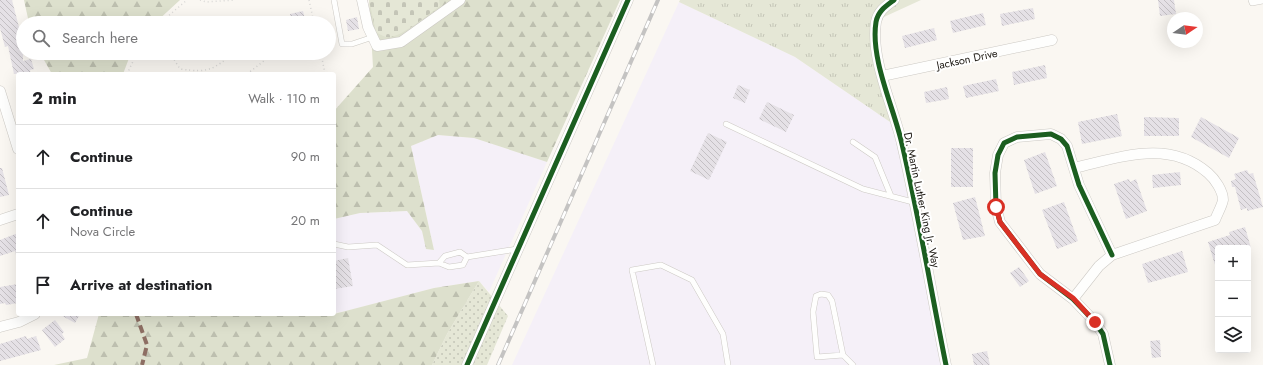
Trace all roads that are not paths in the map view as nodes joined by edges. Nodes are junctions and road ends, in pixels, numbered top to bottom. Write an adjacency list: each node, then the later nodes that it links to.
1 (334, 0): 9 (lane)
2 (362, 0): 9 (street)
3 (460, 0): 9 (street)
4 (628, 0): 21 (street)
5 (894, 0): 10 (street, Dr. Martin Luther King Jr. Way)
6 (1251, 0): 7 (lane)
7 (1263, 1)
8 (1052, 40): 10 (street, Jackson Drive)
9 (375, 41)
10 (882, 76): 17 (street, Dr. Martin Luther King Jr. Way)
11 (0, 91): 14 (street)
12 (726, 124): 16 (lane)
13 (853, 142): 16 (lane)
14 (16, 143)
15 (1074, 168): 22 (street); 22 (street); 25 (street)
16 (891, 196): 17 (lane)
17 (913, 202): 33 (street, Dr. Martin Luther King Jr. Way)
18 (16, 215): 19 (street)
19 (0, 220)
20 (336, 244): 24 (lane)
21 (517, 249): 23 (lane); 29 (street)
22 (1112, 255): 25 (street)
23 (467, 257): 24 (lane); 24 (lane)
24 (439, 263)
25 (1073, 298): 34 (street)
26 (31, 316): 27 (street)
27 (0, 327)
28 (843, 355): 28 (lane); 32 (lane)
29 (467, 365)
30 (653, 365): 31 (lane)
31 (728, 365)
32 (853, 365)
33 (946, 365)
34 (1110, 365)

